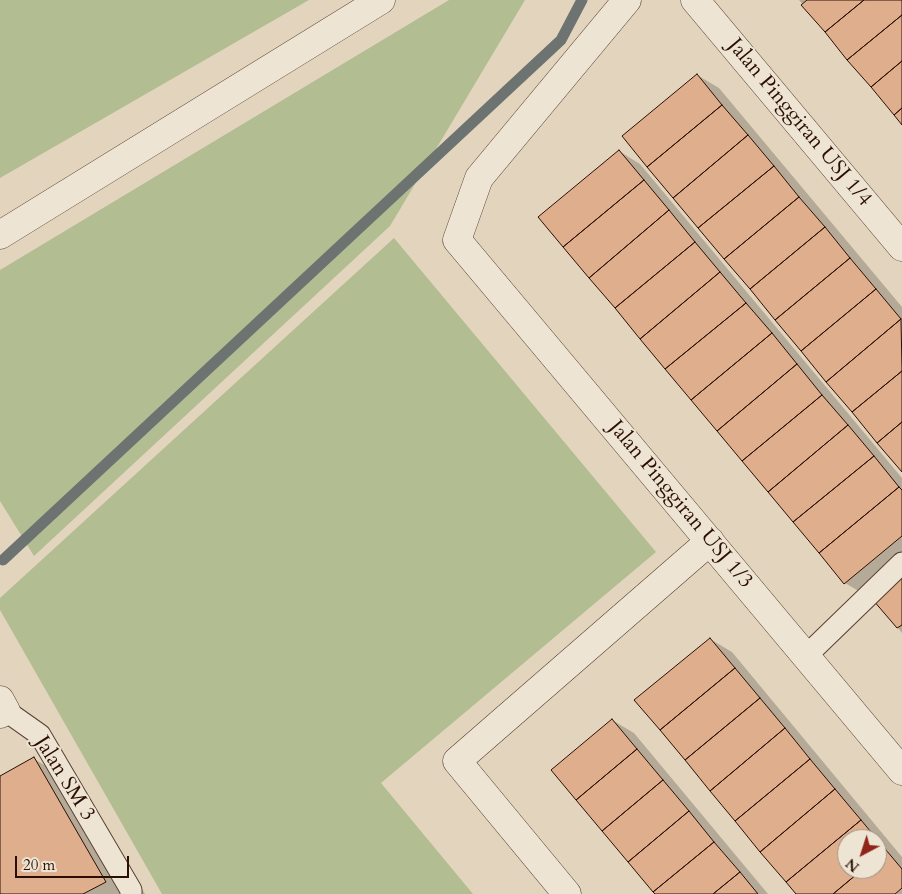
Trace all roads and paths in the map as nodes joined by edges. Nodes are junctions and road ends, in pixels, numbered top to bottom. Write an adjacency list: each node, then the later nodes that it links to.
1 (381, 0): 4 (street)
2 (627, 0): 6 (street, Jalan Pinggiran USJ 1/3)
3 (695, 0): 5 (street, Jalan Pinggiran USJ 1/4)
4 (0, 235)
5 (902, 247)
6 (710, 541): 8 (street, Jalan Pinggiran USJ 1/3); 12 (street)
7 (902, 563): 8 (lane)
8 (806, 656): 10 (street, Jalan Pinggiran USJ 1/3)
9 (2, 708): 11 (lane, Jalan SM 3)
10 (902, 771)
11 (130, 894)
12 (567, 894)

